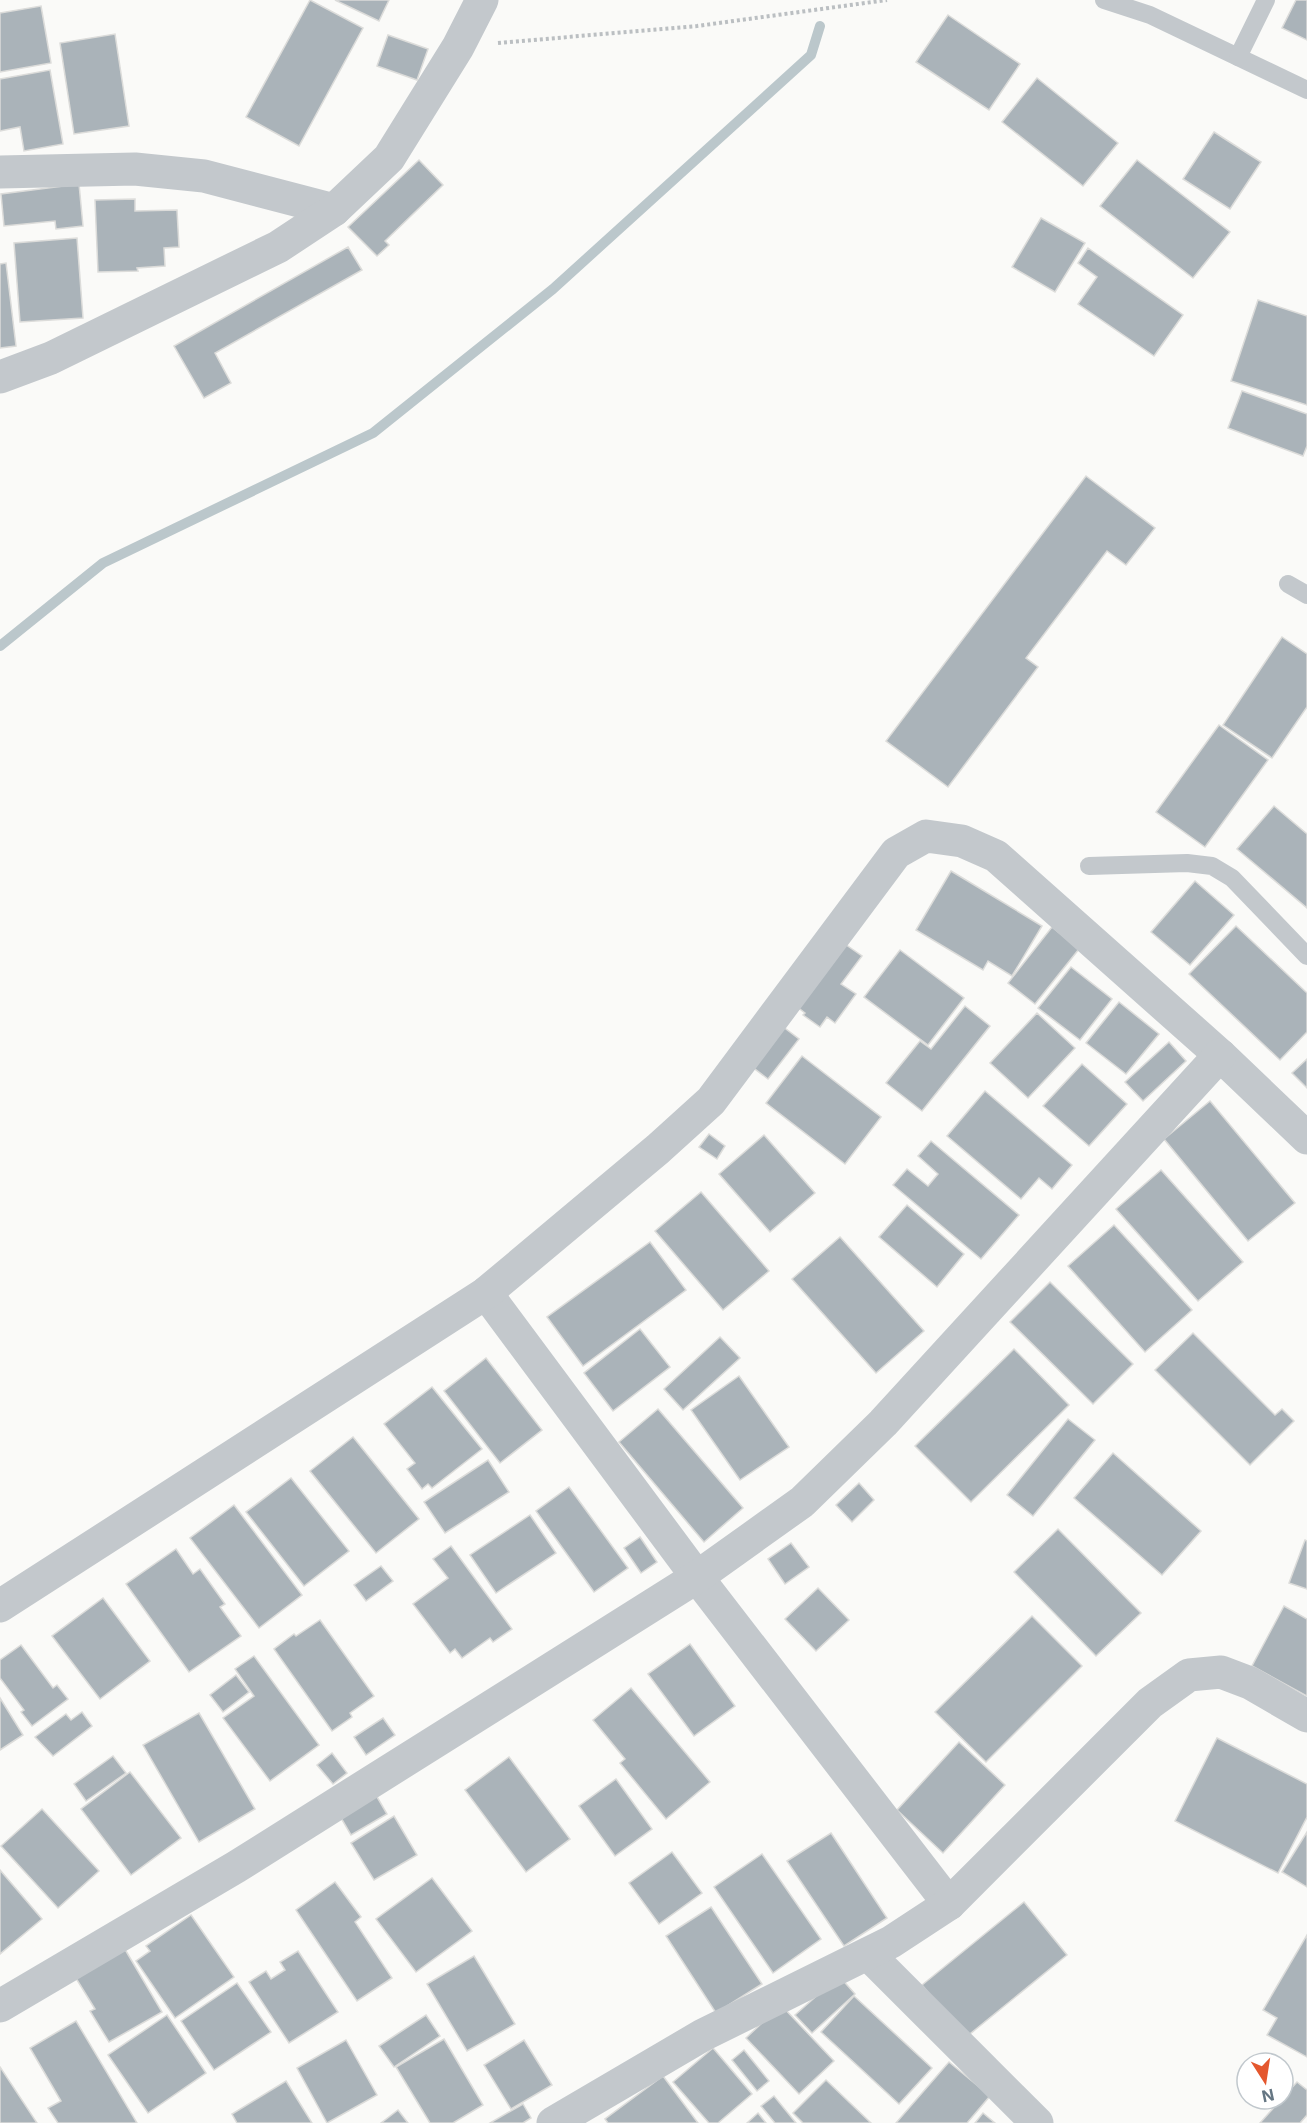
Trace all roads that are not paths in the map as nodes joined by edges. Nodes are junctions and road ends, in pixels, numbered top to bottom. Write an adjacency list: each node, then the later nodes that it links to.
1 (482, 0): 8 (street)
2 (1104, 0): 4 (lane)
3 (1266, 0): 5 (lane)
4 (1153, 7): 5 (lane)
5 (1238, 57): 6 (lane)
6 (1307, 90)
7 (0, 172): 8 (street)
8 (334, 210): 9 (street)
9 (0, 377)
10 (1288, 584): 11 (lane)
11 (1307, 595)
12 (1089, 866): 13 (lane)
13 (1307, 956)
14 (1220, 1055): 15 (street); 16 (street); 17 (street)
15 (1307, 1138)
16 (486, 1293): 17 (street); 18 (street)
17 (697, 1578): 20 (street); 22 (street)
18 (0, 1606)
19 (1307, 1716): 20 (street)
20 (949, 1904): 21 (street)
21 (868, 1954): 23 (street); 24 (street)
22 (0, 2006)
23 (552, 2123)
24 (1037, 2123)

